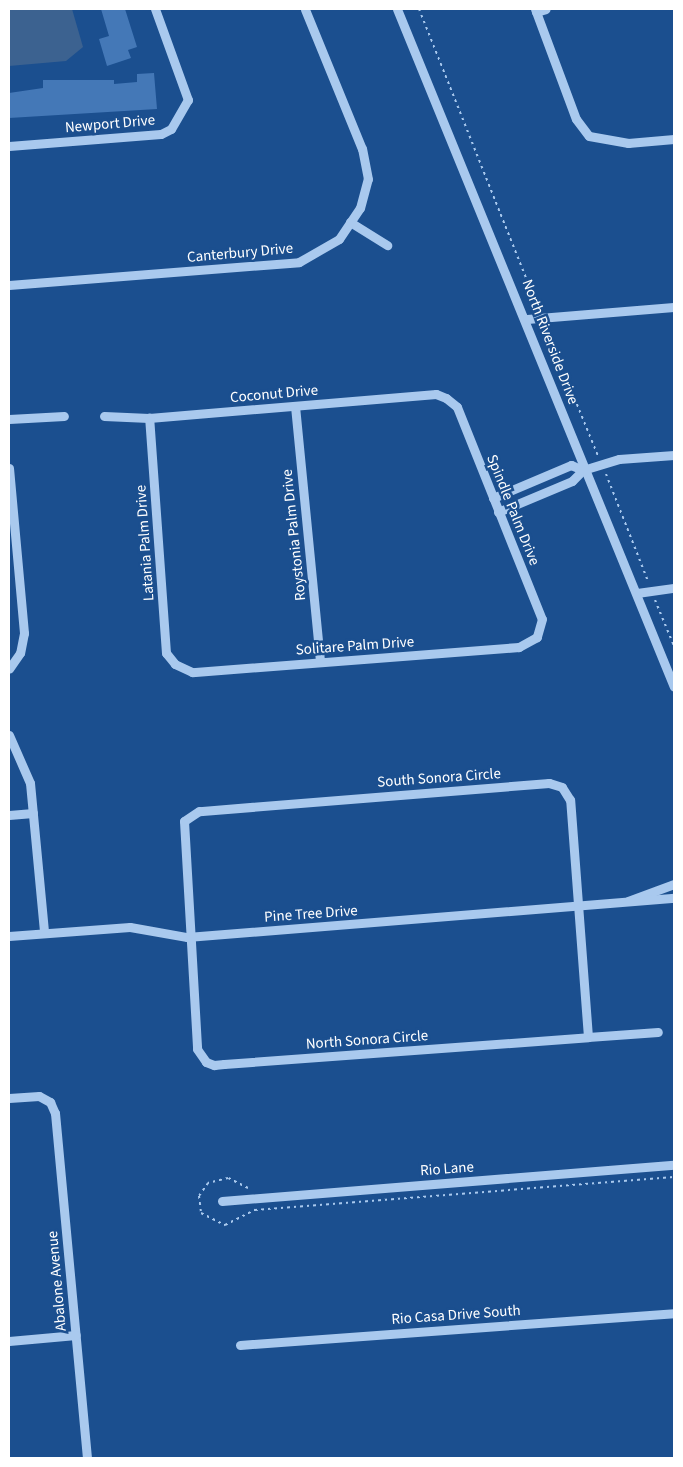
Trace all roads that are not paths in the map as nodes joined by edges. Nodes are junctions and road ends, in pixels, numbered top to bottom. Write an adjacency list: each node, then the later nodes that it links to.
1 (155, 9): 7 (street, Newport Drive)
2 (305, 9): 8 (street, Canterbury Drive)
3 (397, 9): 12 (street, North Riverside Drive)
4 (546, 9): 5 (street)
5 (536, 10): 6 (street)
6 (674, 139)
7 (9, 146)
8 (350, 222): 9 (street); 10 (street, Canterbury Drive)
9 (387, 245)
10 (9, 284)
11 (674, 306): 12 (street)
12 (528, 319): 21 (street, North Riverside Drive)
13 (446, 398): 14 (street, Coconut Drive); 22 (street, Spindle Palm Drive)
14 (295, 406): 17 (street, Coconut Drive); 28 (street, Roystonia Palm Drive)
15 (64, 416): 18 (street)
16 (104, 416): 17 (street, Coconut Drive)
17 (149, 418): 29 (street, Latania Palm Drive)
18 (9, 419)
19 (674, 455): 21 (street)
20 (9, 468): 24 (street)
21 (583, 470): 22 (street); 23 (street); 26 (street, North Riverside Drive)
22 (493, 498): 23 (street, Spindle Palm Drive)
23 (498, 512): 27 (street, Spindle Palm Drive)
24 (13, 549): 30 (street)
25 (674, 588): 26 (street)
26 (637, 593): 31 (street, North Riverside Drive)
27 (537, 637): 28 (street, Solitare Palm Drive)
28 (320, 662): 29 (street, Solitare Palm Drive)
29 (175, 664)
30 (9, 669)
31 (674, 686)
32 (9, 735): 33 (street)
33 (33, 813): 34 (street); 39 (street)
34 (9, 815)
35 (674, 884): 37 (street, Pine Tree Drive)
36 (674, 898): 37 (street, Pine Tree Drive)
37 (616, 905): 38 (street, Pine Tree Drive)
38 (579, 908): 41 (street, Pine Tree Drive); 41 (street, South Sonora Circle); 43 (street, South Sonora Circle)
39 (44, 932): 40 (street, Pine Tree Drive); 41 (street, Pine Tree Drive)
40 (9, 936)
41 (187, 937): 43 (street, North Sonora Circle)
42 (658, 1032): 43 (street, North Sonora Circle)
43 (588, 1037)
44 (9, 1098): 48 (street, Abalone Avenue)
45 (674, 1165): 46 (street, Rio Lane)
46 (222, 1201)
47 (674, 1313): 50 (street, Rio Casa Drive South)
48 (76, 1335): 49 (street); 51 (street, Abalone Avenue)
49 (9, 1341)
50 (240, 1345)
51 (87, 1458)

